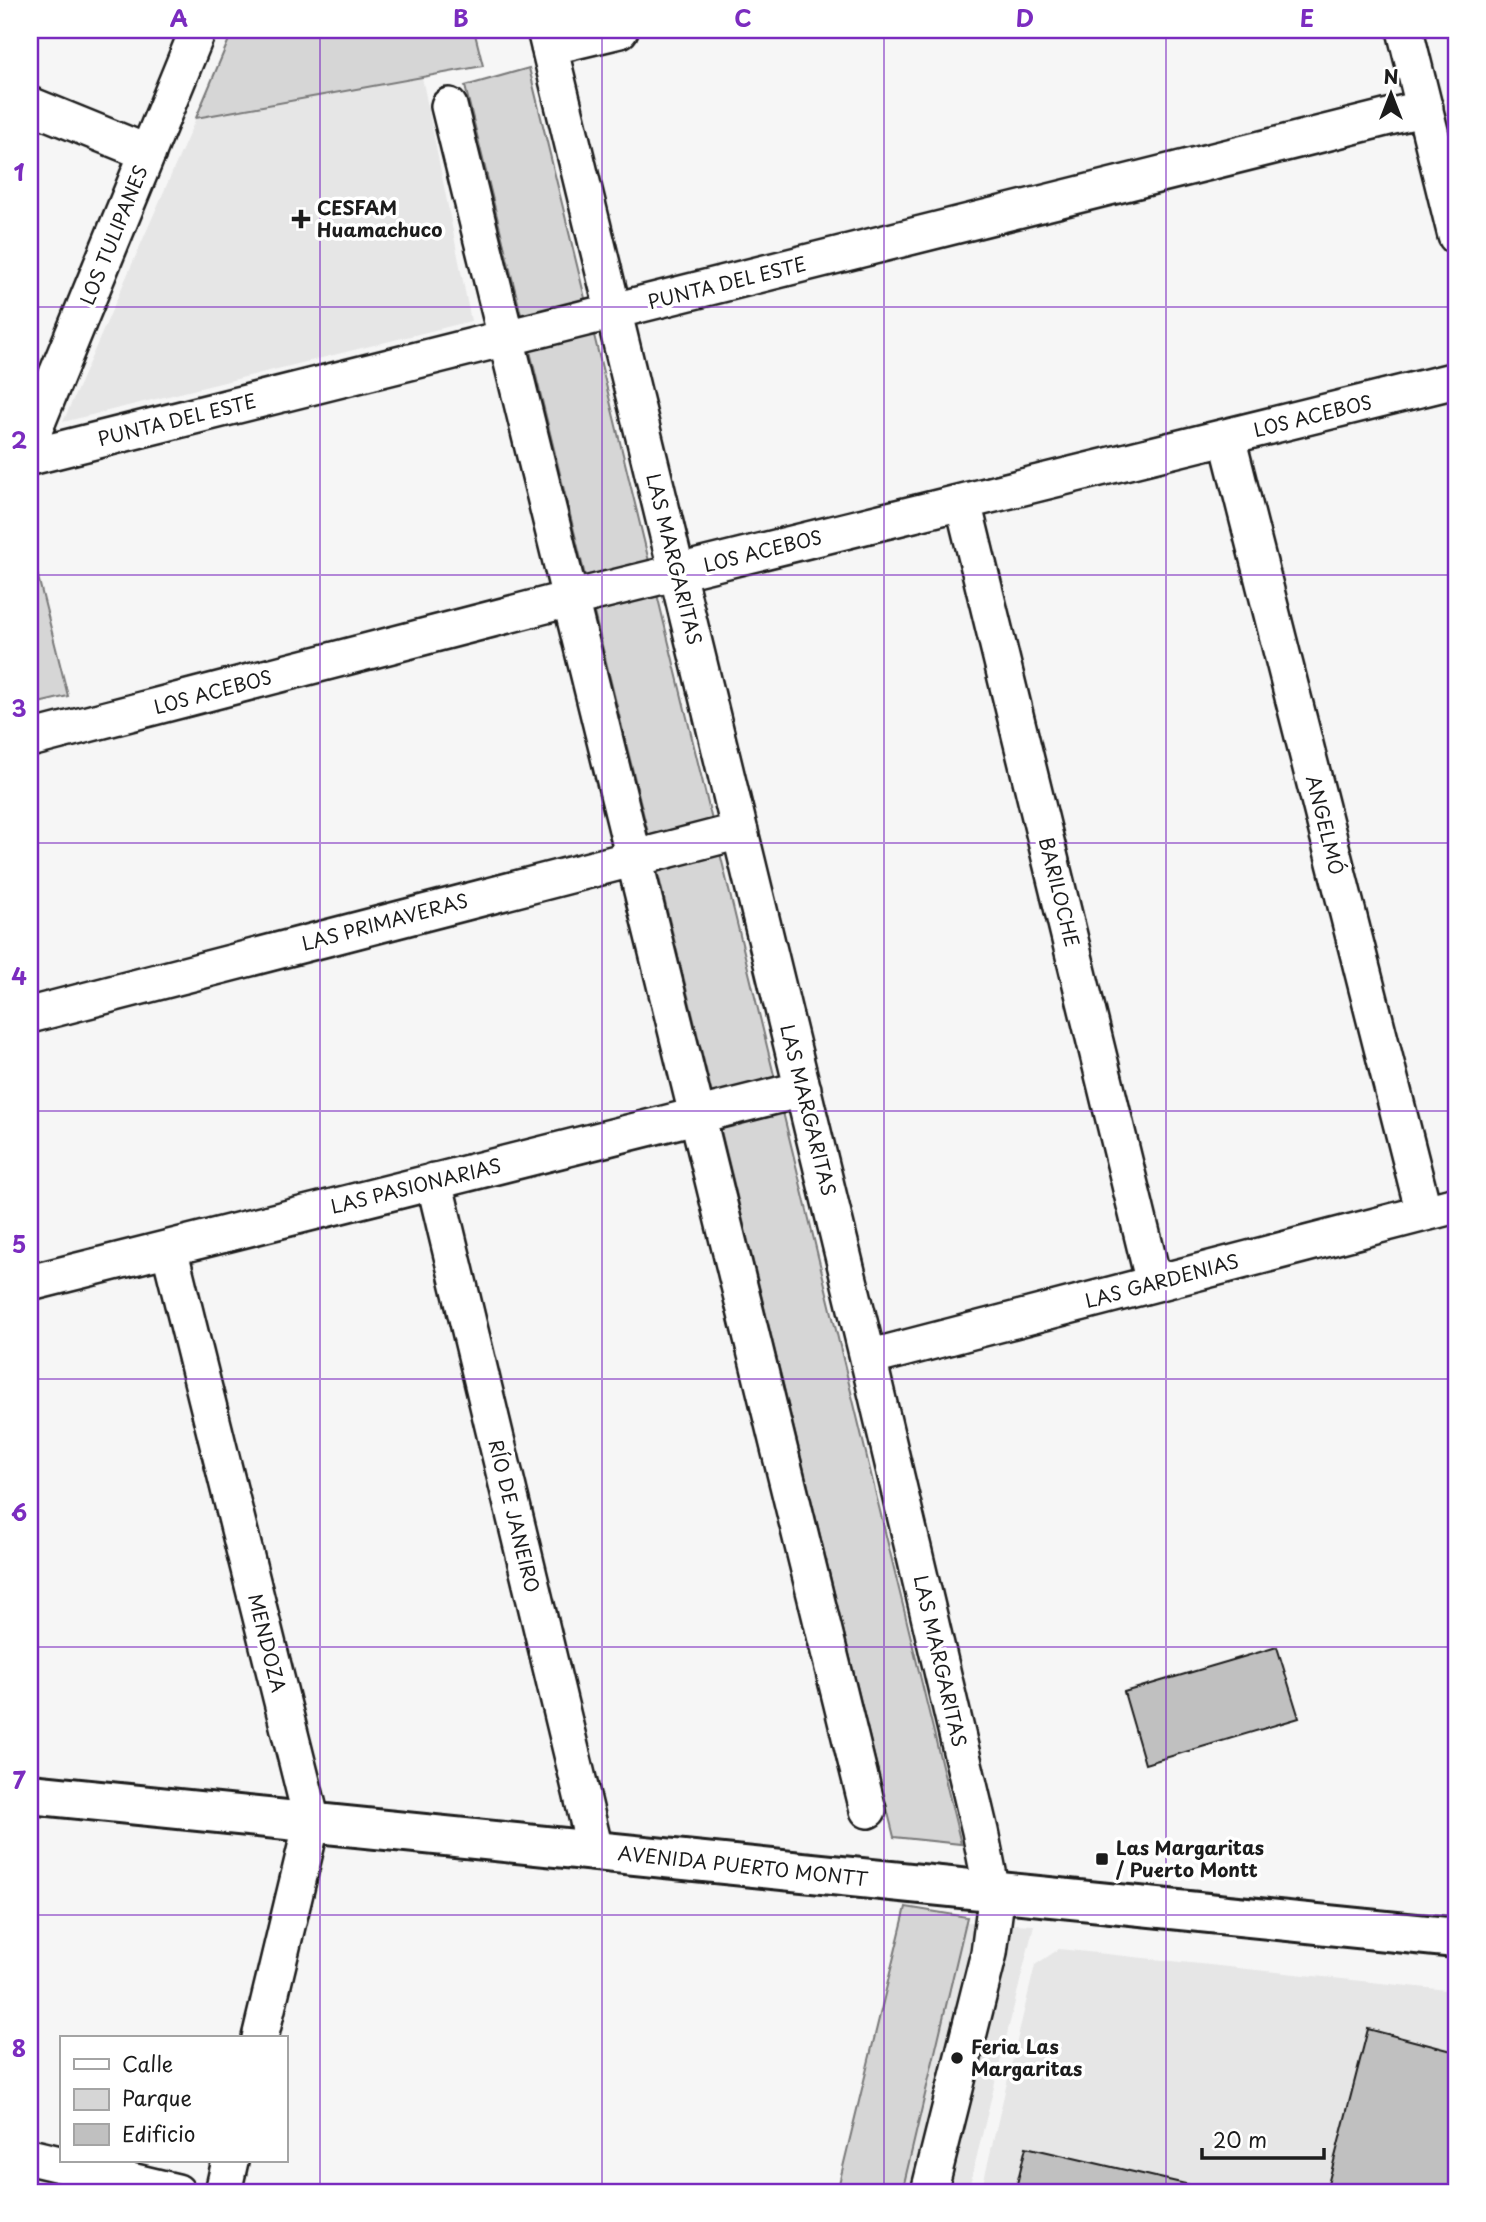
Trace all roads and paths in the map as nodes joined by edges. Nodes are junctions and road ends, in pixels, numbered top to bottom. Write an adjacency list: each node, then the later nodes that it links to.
1 (198, 30): 8 (street, LOS TULIPANES)
2 (620, 30): 4 (street)
3 (1405, 30): 7 (street)
4 (547, 38): 10 (street, LAS MARGARITAS)
5 (30, 105): 8 (street)
6 (449, 106): 11 (street)
7 (1424, 108): 9 (street); 10 (street, PUNTA DEL ESTE)
8 (148, 153): 13 (street, LOS TULIPANES)
9 (1456, 236)
10 (614, 311): 11 (street, PUNTA DEL ESTE); 17 (street, LAS MARGARITAS)
11 (505, 338): 15 (street, PUNTA DEL ESTE); 18 (street)
12 (1456, 380): 14 (street, LOS ACEBOS)
13 (32, 427)
14 (1227, 437): 16 (street, LOS ACEBOS); 26 (street, ANGELMÓ)
15 (30, 457)
16 (963, 502): 17 (street, LOS ACEBOS); 29 (street, BARILOCHE)
17 (677, 573): 18 (street, LOS ACEBOS); 20 (street, LAS MARGARITAS)
18 (569, 599): 19 (street, LOS ACEBOS); 21 (street)
19 (30, 739)
20 (740, 831): 21 (street, LAS PRIMAVERAS); 23 (street, LAS MARGARITAS)
21 (633, 858): 22 (street, LAS PRIMAVERAS); 24 (street)
22 (30, 1015)
23 (803, 1089): 24 (street, LAS PASIONARIAS); 30 (street, LAS MARGARITAS)
24 (697, 1115): 25 (street, LAS PASIONARIAS); 32 (street)
25 (434, 1181): 27 (street, LAS PASIONARIAS); 34 (street, RÍO DE JANEIRO)
26 (1440, 1209): 29 (street, LAS GARDENIAS)
27 (169, 1248): 28 (street, LAS PASIONARIAS); 33 (street, MENDOZA)
28 (30, 1283)
29 (1154, 1283): 30 (street, LAS GARDENIAS)
30 (868, 1358): 35 (street, LAS MARGARITAS)
31 (30, 1794): 33 (street, AVENIDA PUERTO MONTT)
32 (868, 1810)
33 (312, 1822): 34 (street, AVENIDA PUERTO MONTT); 37 (street, MENDOZA)
34 (595, 1850): 35 (street, AVENIDA PUERTO MONTT)
35 (993, 1892): 36 (street, AVENIDA PUERTO MONTT); 42 (street, LAS MARGARITAS)
36 (1456, 1938)
37 (260, 2036)
38 (30, 2157): 40 (street)
39 (230, 2162): 41 (street)
40 (177, 2192)
41 (223, 2192)
42 (929, 2192)

